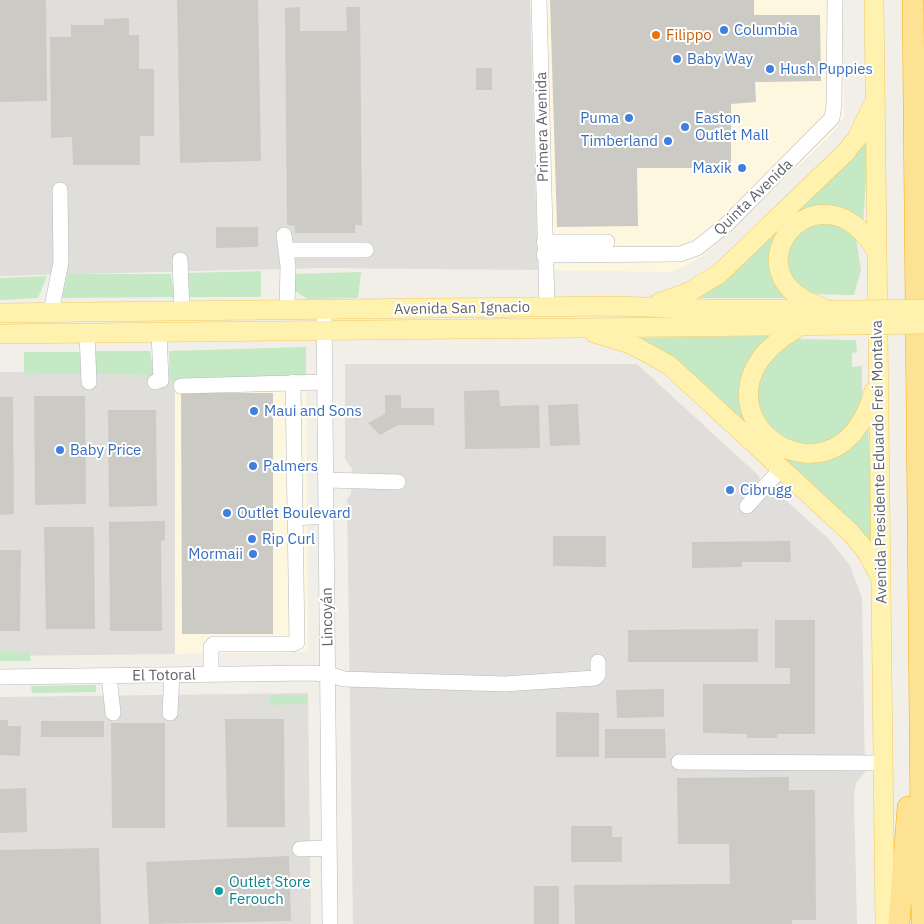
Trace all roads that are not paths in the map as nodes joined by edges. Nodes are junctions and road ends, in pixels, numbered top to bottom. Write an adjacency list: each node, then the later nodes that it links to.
1 (539, 0): 8 (street, Primera Avenida)
2 (835, 0): 8 (street, Quinta Avenida)
3 (874, 0): 5 (main road, Avenida Presidente Eduardo Frei Montalva)
4 (913, 0): 52 (highway)
5 (875, 97): 10 (main road, Avenida Presidente Eduardo Frei Montalva); 13 (main road)
6 (60, 190): 21 (street)
7 (607, 242): 8 (street)
8 (544, 248): 14 (street, Primera Avenida)
9 (366, 250): 16 (street)
10 (876, 250): 18 (main road); 33 (main road, Avenida Presidente Eduardo Frei Montalva)
11 (180, 260): 19 (street)
12 (611, 306): 13 (main road, Avenida San Ignacio); 14 (main road, Avenida San Ignacio); 26 (main road)
13 (646, 306): 18 (main road, Avenida San Ignacio)
14 (547, 307): 17 (main road, Avenida San Ignacio)
15 (924, 309): 23 (main road, Avenida San Ignacio, bridge)
16 (288, 310): 17 (main road, Avenida San Ignacio); 20 (main road, Avenida San Ignacio)
17 (324, 310): 28 (street, Lincoyán)
18 (829, 310): 23 (main road, Avenida San Ignacio)
19 (182, 311): 20 (main road, Avenida San Ignacio); 21 (main road, Avenida San Ignacio)
20 (245, 311): 29 (main road)
21 (51, 312): 22 (main road, Avenida San Ignacio)
22 (0, 313)
23 (852, 318): 24 (main road, Avenida San Ignacio, bridge); 27 (main road, Avenida San Ignacio)
24 (924, 324)
25 (579, 327): 26 (main road, Avenida San Ignacio); 28 (main road, Avenida San Ignacio); 39 (main road)
26 (611, 327): 27 (main road, Avenida San Ignacio)
27 (799, 327): 33 (main road)
28 (324, 330): 29 (main road, Avenida San Ignacio); 37 (street, Lincoyán)
29 (244, 331): 30 (main road, Avenida San Ignacio)
30 (159, 332): 31 (main road, Avenida San Ignacio); 35 (street)
31 (87, 333): 32 (main road, Avenida San Ignacio); 34 (street)
32 (0, 334)
33 (878, 375): 45 (main road, Avenida Presidente Eduardo Frei Montalva)
34 (89, 382)
35 (155, 382)
36 (293, 382): 37 (street); 38 (street); 44 (street)
37 (325, 382): 40 (street, Lincoyán)
38 (181, 386)
39 (781, 469): 42 (street); 45 (main road)
40 (326, 480): 41 (street); 43 (street, Lincoyán)
41 (398, 482)
42 (747, 506)
43 (326, 516): 44 (street); 48 (street, Lincoyán)
44 (294, 518): 47 (street)
45 (881, 578): 56 (main road, Avenida Presidente Eduardo Frei Montalva)
46 (598, 662): 48 (street, El Totoral)
47 (211, 674): 48 (street, El Totoral); 49 (street, El Totoral)
48 (328, 674): 57 (street, Lincoyán)
49 (172, 675): 50 (street, El Totoral); 54 (street)
50 (109, 676): 51 (street, El Totoral); 53 (street)
51 (0, 677)
52 (920, 692): 61 (highway); 62 (highway)
53 (113, 713)
54 (170, 713)
55 (678, 762): 56 (street)
56 (883, 763): 60 (main road, Avenida Presidente Eduardo Frei Montalva)
57 (330, 848): 58 (street); 59 (street, Lincoyán)
58 (300, 849)
59 (330, 924)
60 (885, 924)
61 (899, 924)
62 (922, 924)

